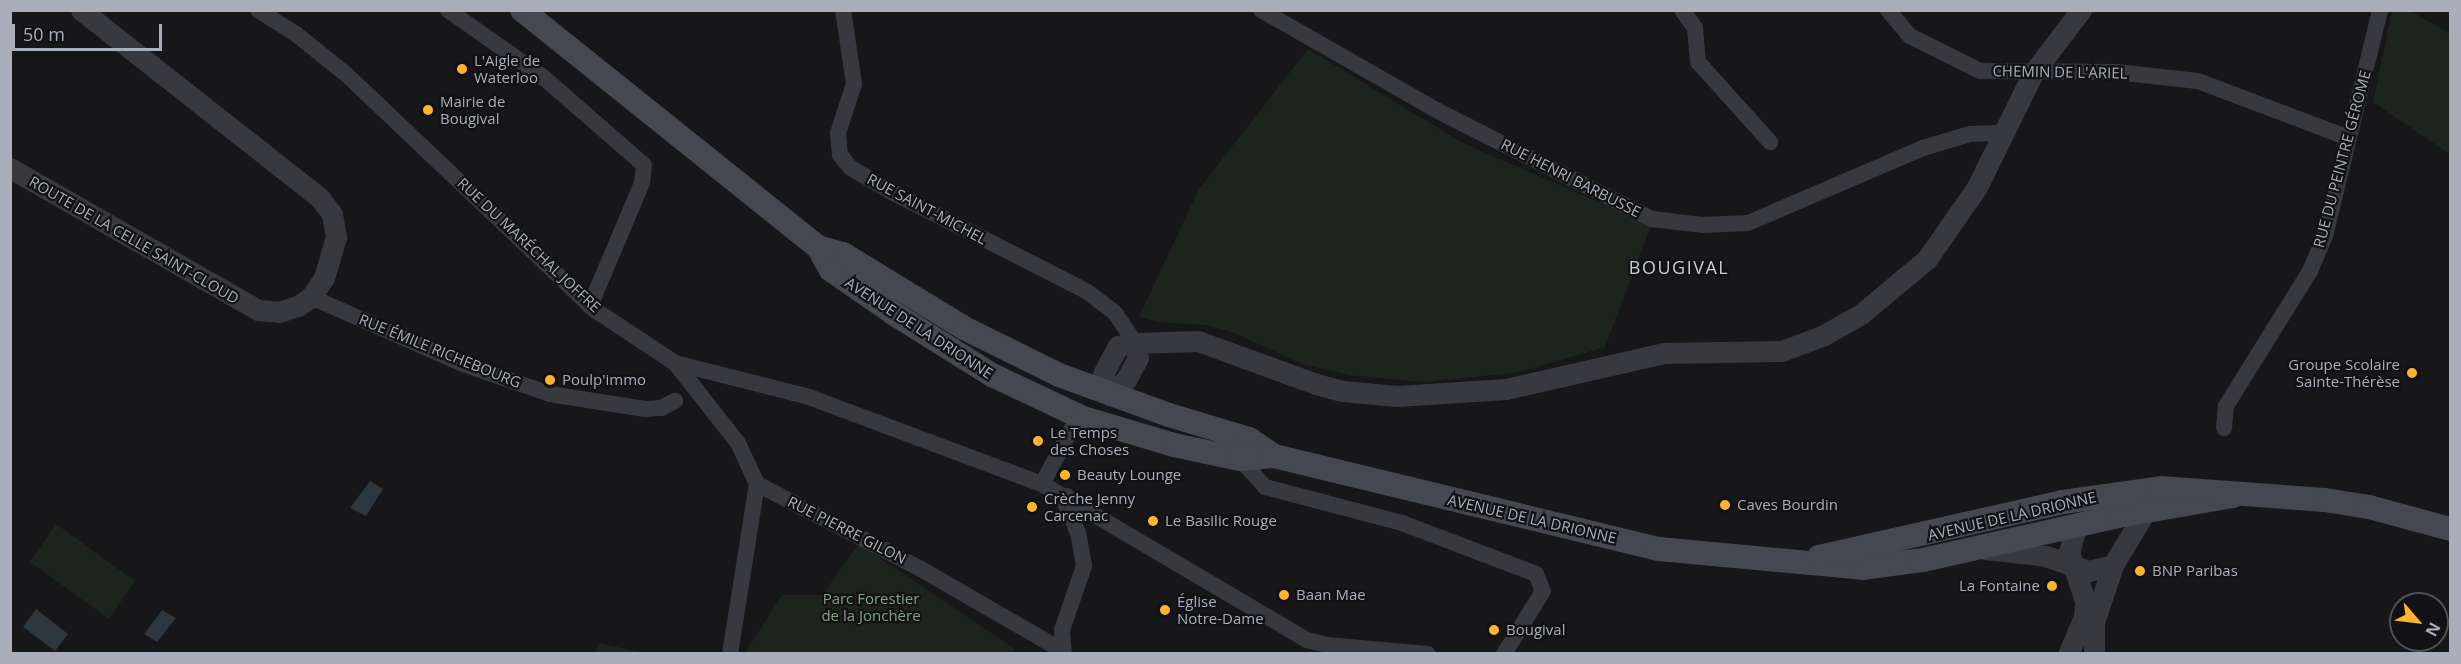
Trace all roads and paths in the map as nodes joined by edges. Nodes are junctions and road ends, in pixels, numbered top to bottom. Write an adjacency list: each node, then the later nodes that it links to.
1 (81, 10): 17 (street)
2 (258, 10): 18 (street, RUE DU MARÉCHAL JOFFRE)
3 (448, 10): 18 (street)
4 (522, 10): 16 (main road, AVENUE DE LA DRIONNE)
5 (843, 10): 19 (street, RUE SAINT-MICHEL)
6 (1261, 10): 12 (street, RUE HENRI BARBUSSE)
7 (1682, 10): 14 (street)
8 (1888, 10): 11 (street, CHEMIN DE L'ARIEL)
9 (2081, 10): 11 (street)
10 (2380, 10): 13 (street, RUE DU PEINTRE GÉROME)
11 (2033, 73): 12 (street); 13 (street, CHEMIN DE L'ARIEL)
12 (2004, 133): 19 (street)
13 (2349, 138): 24 (street, RUE DU PEINTRE GÉROME)
14 (1770, 142)
15 (10, 168): 17 (street, ROUTE DE LA CELLE SAINT-CLOUD)
16 (818, 247): 21 (main road, AVENUE DE LA DRIONNE); 23 (main road, AVENUE DE LA DRIONNE)
17 (311, 297): 22 (street, RUE ÉMILE RICHEBOURG)
18 (590, 306): 20 (street, RUE DU MARÉCHAL JOFFRE)
19 (1135, 343): 21 (street)
20 (675, 363): 27 (street); 28 (street, RUE DU MARÉCHAL JOFFRE)
21 (1110, 395): 23 (main road); 25 (main road, AVENUE DE LA DRIONNE)
22 (675, 400)
23 (1083, 418): 26 (main road, AVENUE DE LA DRIONNE); 28 (street)
24 (2224, 428)
25 (1274, 456): 26 (main road, AVENUE DE LA DRIONNE); 38 (main road, AVENUE DE LA DRIONNE)
26 (1240, 459): 47 (street)
27 (757, 484): 42 (street, RUE PIERRE GILON); 45 (street)
28 (1042, 484): 29 (street, RUE DU MARÉCHAL JOFFRE)
29 (1067, 496): 41 (street, RUE DU MARÉCHAL JOFFRE); 42 (street)
30 (2233, 496): 32 (main road, AVENUE DE LA DRIONNE); 33 (main road, AVENUE DE LA DRIONNE); 35 (main road, AVENUE DE LA DRIONNE)
31 (2084, 498): 32 (main road, AVENUE DE LA DRIONNE); 34 (main road); 38 (main road, AVENUE DE LA DRIONNE)
32 (2116, 505): 33 (main road, AVENUE DE LA DRIONNE); 34 (main road, AVENUE DE LA DRIONNE); 36 (street)
33 (2145, 512): 36 (street)
34 (2076, 527): 37 (main road, AVENUE DE LA DRIONNE); 40 (street)
35 (2451, 529)
36 (2124, 546): 39 (street)
37 (1978, 548): 38 (main road, AVENUE DE LA DRIONNE); 40 (street)
38 (1793, 562)
39 (2113, 566): 40 (street); 43 (street)
40 (2073, 568): 44 (street)
41 (1328, 649): 46 (street, RUE DU MARÉCHAL JOFFRE)
42 (1064, 652)
43 (2096, 652): 44 (street)
44 (2069, 653)
45 (730, 654)
46 (1428, 654)
47 (1504, 654)

